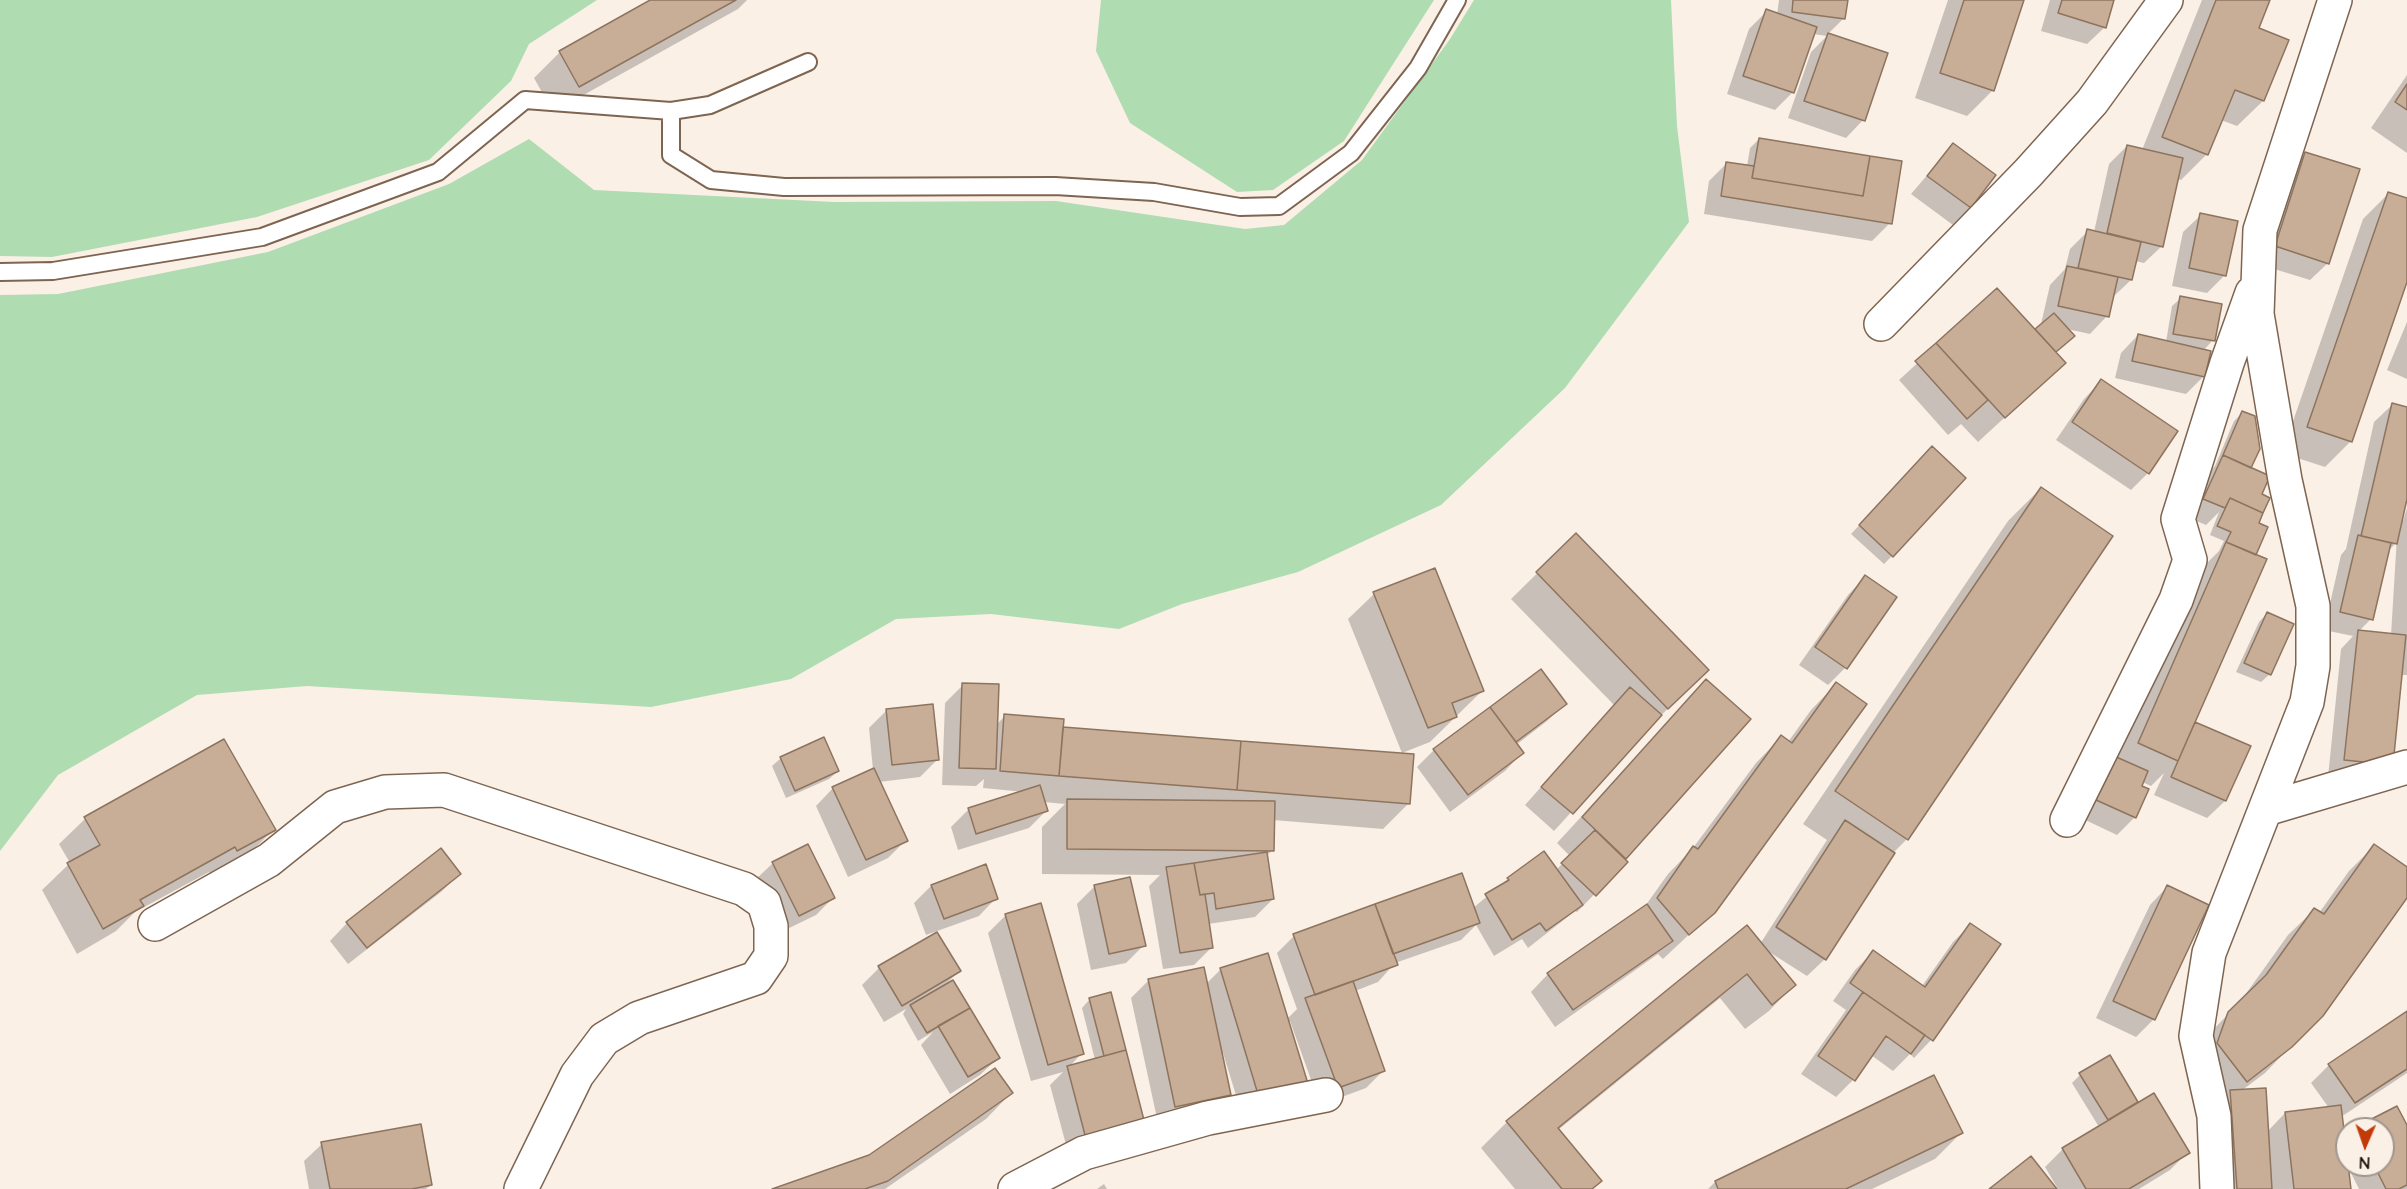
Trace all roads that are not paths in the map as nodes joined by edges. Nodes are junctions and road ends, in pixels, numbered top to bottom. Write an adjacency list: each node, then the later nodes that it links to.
1 (1457, 0): 5 (lane)
2 (2166, 0): 8 (street)
3 (2335, 0): 7 (street)
4 (808, 63): 5 (lane)
5 (671, 111): 6 (lane)
6 (0, 272)
7 (2259, 274): 10 (street); 11 (street)
8 (1881, 324)
9 (2407, 767): 10 (street)
10 (2266, 809): 16 (street)
11 (2067, 820)
12 (155, 924): 14 (street)
13 (1326, 1095): 15 (street)
14 (521, 1189)
15 (1015, 1189)
16 (2217, 1189)

